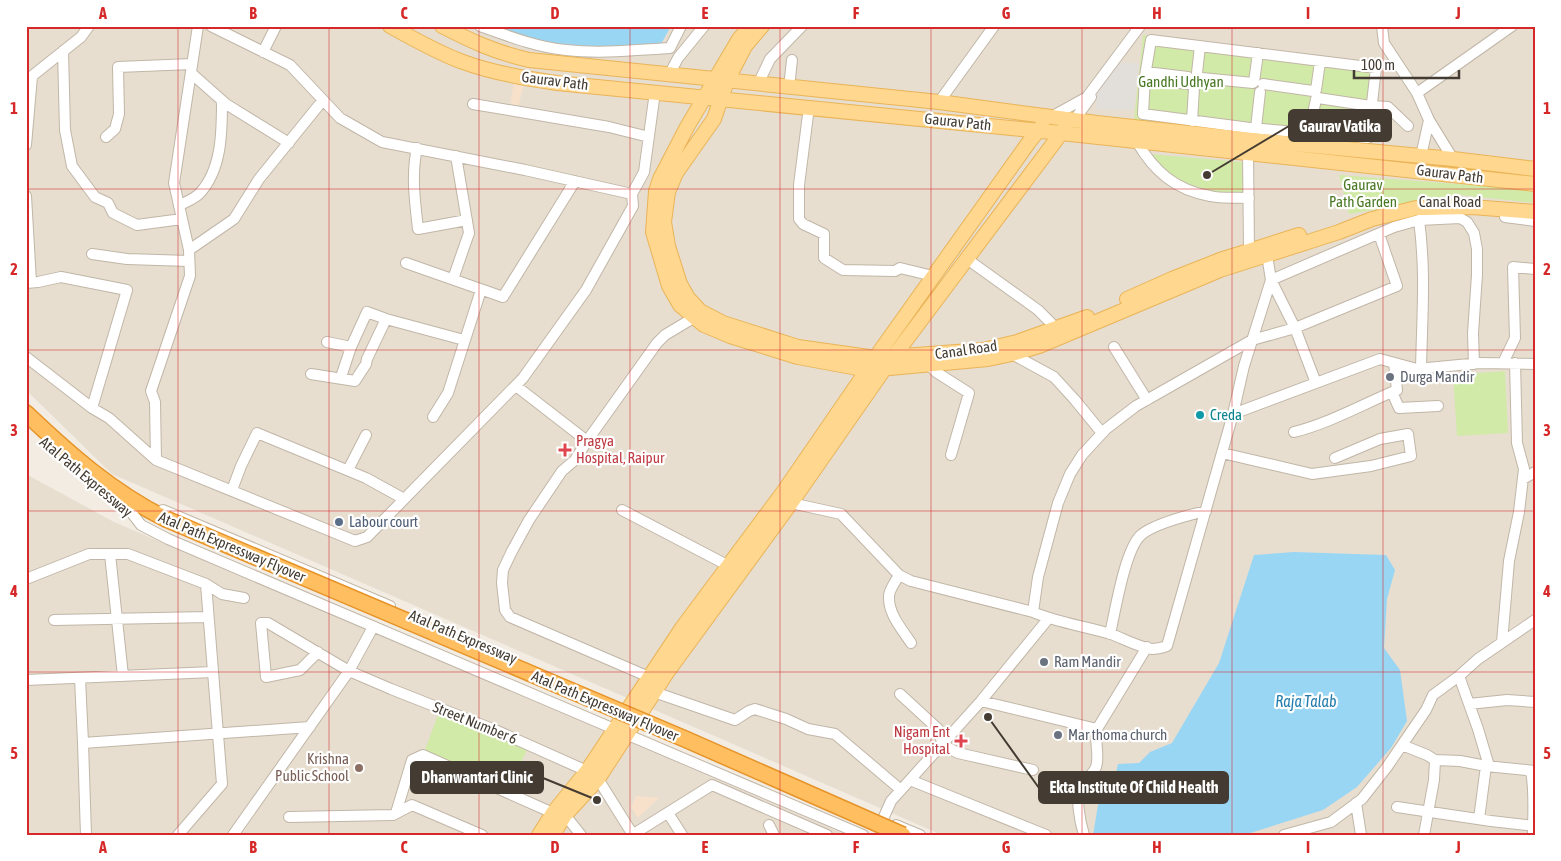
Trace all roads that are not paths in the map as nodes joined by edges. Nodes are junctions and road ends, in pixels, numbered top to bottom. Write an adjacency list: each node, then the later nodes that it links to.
1 (198, 26): 24 (street)
2 (211, 26): 20 (street)
3 (276, 26): 20 (street)
4 (390, 26): 33 (main road, Gaurav Path)
5 (442, 26): 25 (main road)
6 (480, 26): 7 (street)
7 (681, 26)
8 (704, 26): 25 (street)
9 (751, 26): 28 (main road)
10 (762, 26): 28 (main road)
11 (802, 26): 30 (street)
12 (994, 26): 40 (street)
13 (1140, 26): 44 (street)
14 (1145, 26): 45 (street)
15 (1382, 26): 34 (street)
16 (1512, 26): 34 (street)
17 (86, 28): 19 (street)
18 (1200, 46): 21 (street); 26 (street); 29 (street)
19 (63, 52): 27 (street); 73 (street)
20 (263, 52): 38 (street)
21 (1262, 54): 23 (street); 32 (street)
22 (792, 60): 31 (street)
23 (1320, 62): 35 (street); 42 (street)
24 (191, 69): 39 (street); 53 (street); 70 (street)
25 (669, 75): 28 (main road)
26 (1144, 76): 29 (street); 47 (street)
27 (29, 77): 57 (street)
28 (722, 80): 30 (main road); 36 (main road); 37 (main road)
29 (1195, 81): 32 (street); 47 (street)
30 (758, 84): 31 (main road)
31 (789, 87): 40 (main road)
32 (1257, 87): 35 (street); 49 (street)
33 (655, 92): 36 (main road, Gaurav Path); 54 (street)
34 (1417, 93): 46 (street)
35 (1316, 95): 42 (street); 52 (street)
36 (705, 97): 37 (main road, Gaurav Path); 91 (main road)
37 (722, 98): 43 (main road, Gaurav Path); 91 (main road)
38 (322, 100): 56 (street); 58 (street)
39 (222, 101): 56 (street); 70 (street)
40 (939, 102): 44 (main road)
41 (473, 104): 54 (street)
42 (1372, 104): 48 (street); 52 (street)
43 (809, 107): 50 (main road, Gaurav Path); 86 (street)
44 (1051, 116): 45 (main road); 50 (main road)
45 (1074, 119): 51 (main road); 61 (main road)
46 (1429, 120): 61 (street); 62 (street)
47 (1192, 121): 49 (street)
48 (1408, 126)
49 (1253, 128): 52 (street)
50 (1039, 130): 51 (main road, Gaurav Path); 86 (main road)
51 (1061, 133): 55 (main road, Gaurav Path); 82 (main road)
52 (1309, 133)
53 (106, 137)
54 (648, 138): 66 (street)
55 (1137, 142): 59 (main road, Gaurav Path); 68 (street)
56 (289, 143): 78 (street)
57 (26, 145)
58 (417, 148): 60 (street); 74 (street)
59 (1248, 154): 65 (main road, Gaurav Path); 68 (street)
60 (456, 156): 64 (street); 74 (street)
61 (1421, 156): 62 (main road)
62 (1453, 159): 63 (main road)
63 (1535, 169)
64 (575, 181): 66 (street); 90 (street)
65 (1535, 184)
66 (632, 194): 113 (street)
67 (26, 196): 89 (street)
68 (1249, 198): 79 (street)
69 (1535, 205): 79 (main road, Canal Road)
70 (179, 206): 73 (street)
71 (1535, 212): 81 (main road)
72 (1505, 217): 76 (street)
73 (182, 219): 78 (street)
74 (467, 220): 87 (street)
75 (1419, 220): 77 (street); 106 (street); 109 (street)
76 (1535, 221)
77 (1379, 234): 88 (street); 94 (street)
78 (189, 250): 83 (street)
79 (1249, 250): 81 (street); 102 (main road, Canal Road)
80 (92, 254): 83 (street)
81 (1267, 255): 88 (street); 100 (main road)
82 (967, 259): 93 (street); 102 (main road)
83 (189, 261): 129 (street)
84 (406, 263): 87 (street)
85 (1535, 269): 104 (street)
86 (934, 276): 102 (main road)
87 (453, 279): 90 (street)
88 (1271, 280): 94 (street); 96 (street)
89 (29, 282): 117 (street)
90 (481, 290): 95 (street)
91 (697, 314): 102 (main road); 125 (street)
92 (386, 319): 95 (street); 98 (street); 111 (street)
93 (1051, 323)
94 (1295, 328): 96 (street); 112 (street)
95 (464, 340): 120 (street)
96 (1252, 340): 115 (street); 119 (street)
97 (327, 342): 98 (street)
98 (351, 347): 111 (street)
99 (1114, 347): 115 (street)
100 (1012, 354): 108 (main road); 123 (street)
101 (26, 357): 117 (street)
102 (880, 363): 108 (main road); 135 (main road); 141 (main road)
103 (1394, 363): 109 (street); 112 (street); 114 (street)
104 (1503, 363): 105 (street); 106 (street)
105 (1515, 363): 107 (street); 132 (street)
106 (1474, 364): 109 (street)
107 (1535, 364)
108 (929, 365): 127 (street)
109 (1421, 369)
110 (311, 374): 111 (street)
111 (341, 377)
112 (1316, 382): 119 (street)
113 (516, 386): 125 (street); 134 (street)
114 (1392, 392): 116 (street); 122 (street)
115 (1147, 400): 123 (street)
116 (1438, 406)
117 (92, 408): 129 (street)
118 (26, 413): 136 (highway, Atal Path Expressway)
119 (1233, 414): 126 (street)
120 (433, 417)
121 (26, 426): 136 (highway, Atal Path Expressway)
122 (1294, 432)
123 (1102, 433): 146 (street)
124 (366, 435): 130 (street)
125 (587, 441): 163 (street)
126 (1222, 453): 128 (street); 138 (street)
127 (951, 455)
128 (1336, 458)
129 (156, 460): 133 (street)
130 (348, 470): 133 (street); 134 (street)
131 (1535, 472): 132 (street)
132 (1523, 480): 155 (street)
133 (232, 490): 134 (street)
134 (404, 499)
135 (791, 503): 142 (street); 158 (main road)
136 (136, 509): 139 (highway, Atal Path Expressway Flyover); 152 (street, Atal Path Expressway); 171 (street, Atal Path Expressway)
137 (622, 510): 141 (street)
138 (1206, 511): 153 (street); 156 (street)
139 (163, 523): 210 (highway, Atal Path Expressway Flyover); 211 (highway, Atal Path Expressway Flyover, bridge)
140 (110, 554): 143 (street); 144 (street); 148 (street)
141 (727, 565): 158 (main road)
142 (899, 574): 146 (street); 154 (street)
143 (26, 579)
144 (206, 584): 145 (street); 147 (street)
145 (244, 598)
146 (1033, 612): 149 (street)
147 (208, 617): 148 (street); 160 (street)
148 (118, 619): 150 (street); 161 (street)
149 (1048, 619): 153 (street); 168 (street)
150 (54, 620)
151 (1535, 620): 155 (street)
152 (374, 627): 159 (street); 174 (street, Atal Path Expressway)
153 (1110, 634): 156 (street)
154 (911, 642)
155 (1502, 642): 162 (street)
156 (1147, 648): 173 (street)
157 (318, 652): 157 (street, Street Number 6); 159 (street, Street Number 6)
158 (662, 668): 163 (main road); 166 (main road)
159 (349, 671): 172 (street); 183 (street, Street Number 6)
160 (213, 672): 161 (street); 175 (street)
161 (123, 676): 164 (street)
162 (1458, 676): 170 (street); 178 (street)
163 (649, 677): 171 (main road)
164 (80, 678): 165 (street); 176 (street)
165 (26, 680)
166 (654, 692): 171 (main road); 185 (street)
167 (900, 694): 177 (street)
168 (981, 701): 173 (street); 177 (street)
169 (1535, 702): 170 (street)
170 (1469, 704): 180 (street)
171 (635, 710): 174 (main road); 193 (street, Atal Path Expressway)
172 (310, 727): 175 (street); 200 (street)
173 (1098, 729): 214 (street)
174 (620, 732): 183 (main road); 209 (street, Atal Path Expressway)
175 (218, 734): 176 (street); 199 (street)
176 (83, 744): 198 (street)
177 (942, 744): 181 (street); 184 (street)
178 (1402, 745): 179 (street); 186 (street)
179 (1434, 760): 180 (street); 188 (street)
180 (1487, 766): 182 (street); 194 (street)
181 (1033, 770)
182 (1533, 771): 196 (street)
183 (592, 775): 191 (main road); 205 (street)
184 (910, 780): 185 (street); 213 (street)
185 (901, 790): 193 (street)
186 (1356, 803): 197 (street); 216 (street)
187 (1397, 807): 188 (street)
188 (1428, 811): 194 (street); 217 (street)
189 (396, 813): 191 (street); 192 (street); 201 (street)
190 (668, 813): 205 (street); 206 (street); 208 (street)
191 (559, 814): 202 (main road); 203 (main road); 204 (street)
192 (289, 817)
193 (883, 819): 212 (street, Atal Path Expressway)
194 (1478, 819): 196 (street)
195 (769, 826): 207 (street)
196 (1534, 829)
197 (1319, 830): 215 (street)
198 (86, 835)
199 (178, 835)
200 (233, 835)
201 (482, 835)
202 (539, 835)
203 (553, 835)
204 (581, 835)
205 (632, 835)
206 (682, 835)
207 (774, 835)
208 (827, 835)
209 (863, 835)
210 (880, 835)
211 (903, 835)
212 (920, 835)
213 (1046, 835)
214 (1084, 835)
215 (1284, 835)
216 (1361, 835)
217 (1424, 835)

